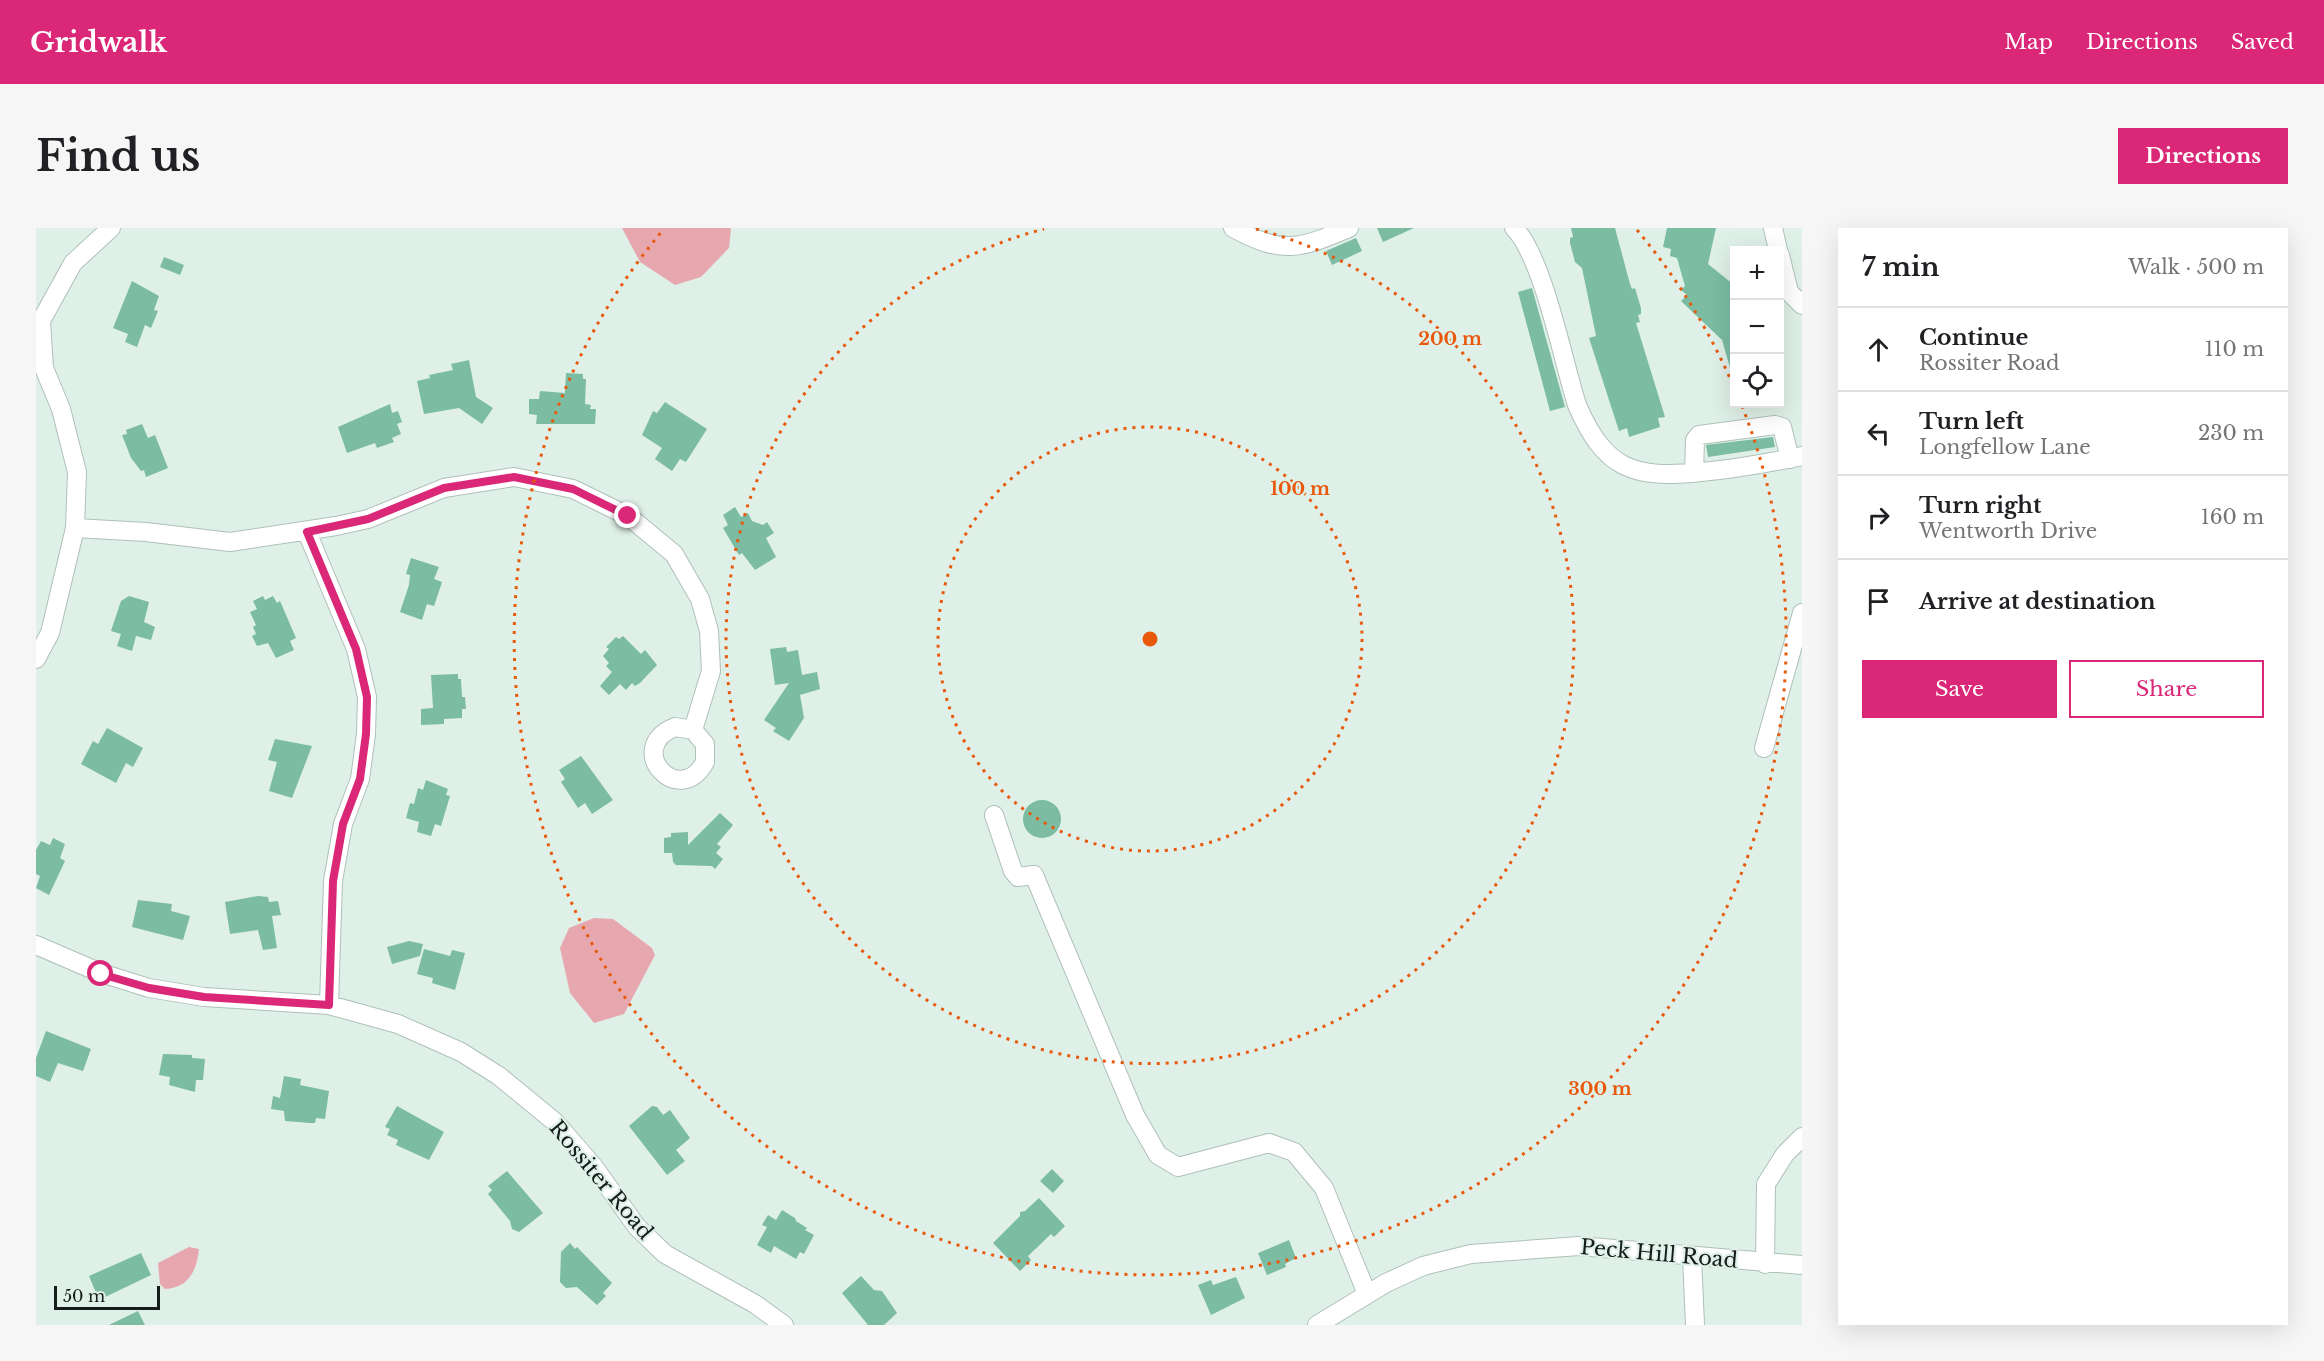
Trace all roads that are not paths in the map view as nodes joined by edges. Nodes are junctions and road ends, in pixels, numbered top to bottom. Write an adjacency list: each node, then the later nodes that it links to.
1 (111, 228): 11 (street)
2 (1233, 228): 3 (street)
3 (1349, 228)
4 (1514, 228): 10 (street)
5 (1773, 228): 6 (street)
6 (1777, 246)
7 (1784, 272): 8 (street)
8 (1802, 305)
9 (1796, 458): 10 (street); 10 (street)
10 (1694, 473)
11 (75, 528): 12 (street); 14 (street)
12 (307, 532): 15 (street); 19 (street)
13 (1802, 613): 16 (street)
14 (36, 659)
15 (693, 730)
16 (1764, 748)
17 (994, 815): 24 (street)
18 (36, 945): 19 (street, Rossiter Road)
19 (329, 1005): 25 (street, Rossiter Road)
20 (1802, 1137): 22 (street)
21 (1692, 1257): 22 (street, Peck Hill Road); 24 (street, Peck Hill Road); 27 (street)
22 (1765, 1264): 23 (street, Peck Hill Road)
23 (1802, 1265)
24 (1367, 1294): 26 (street, Peck Hill Road)
25 (784, 1325)
26 (1317, 1325)
27 (1695, 1325)

